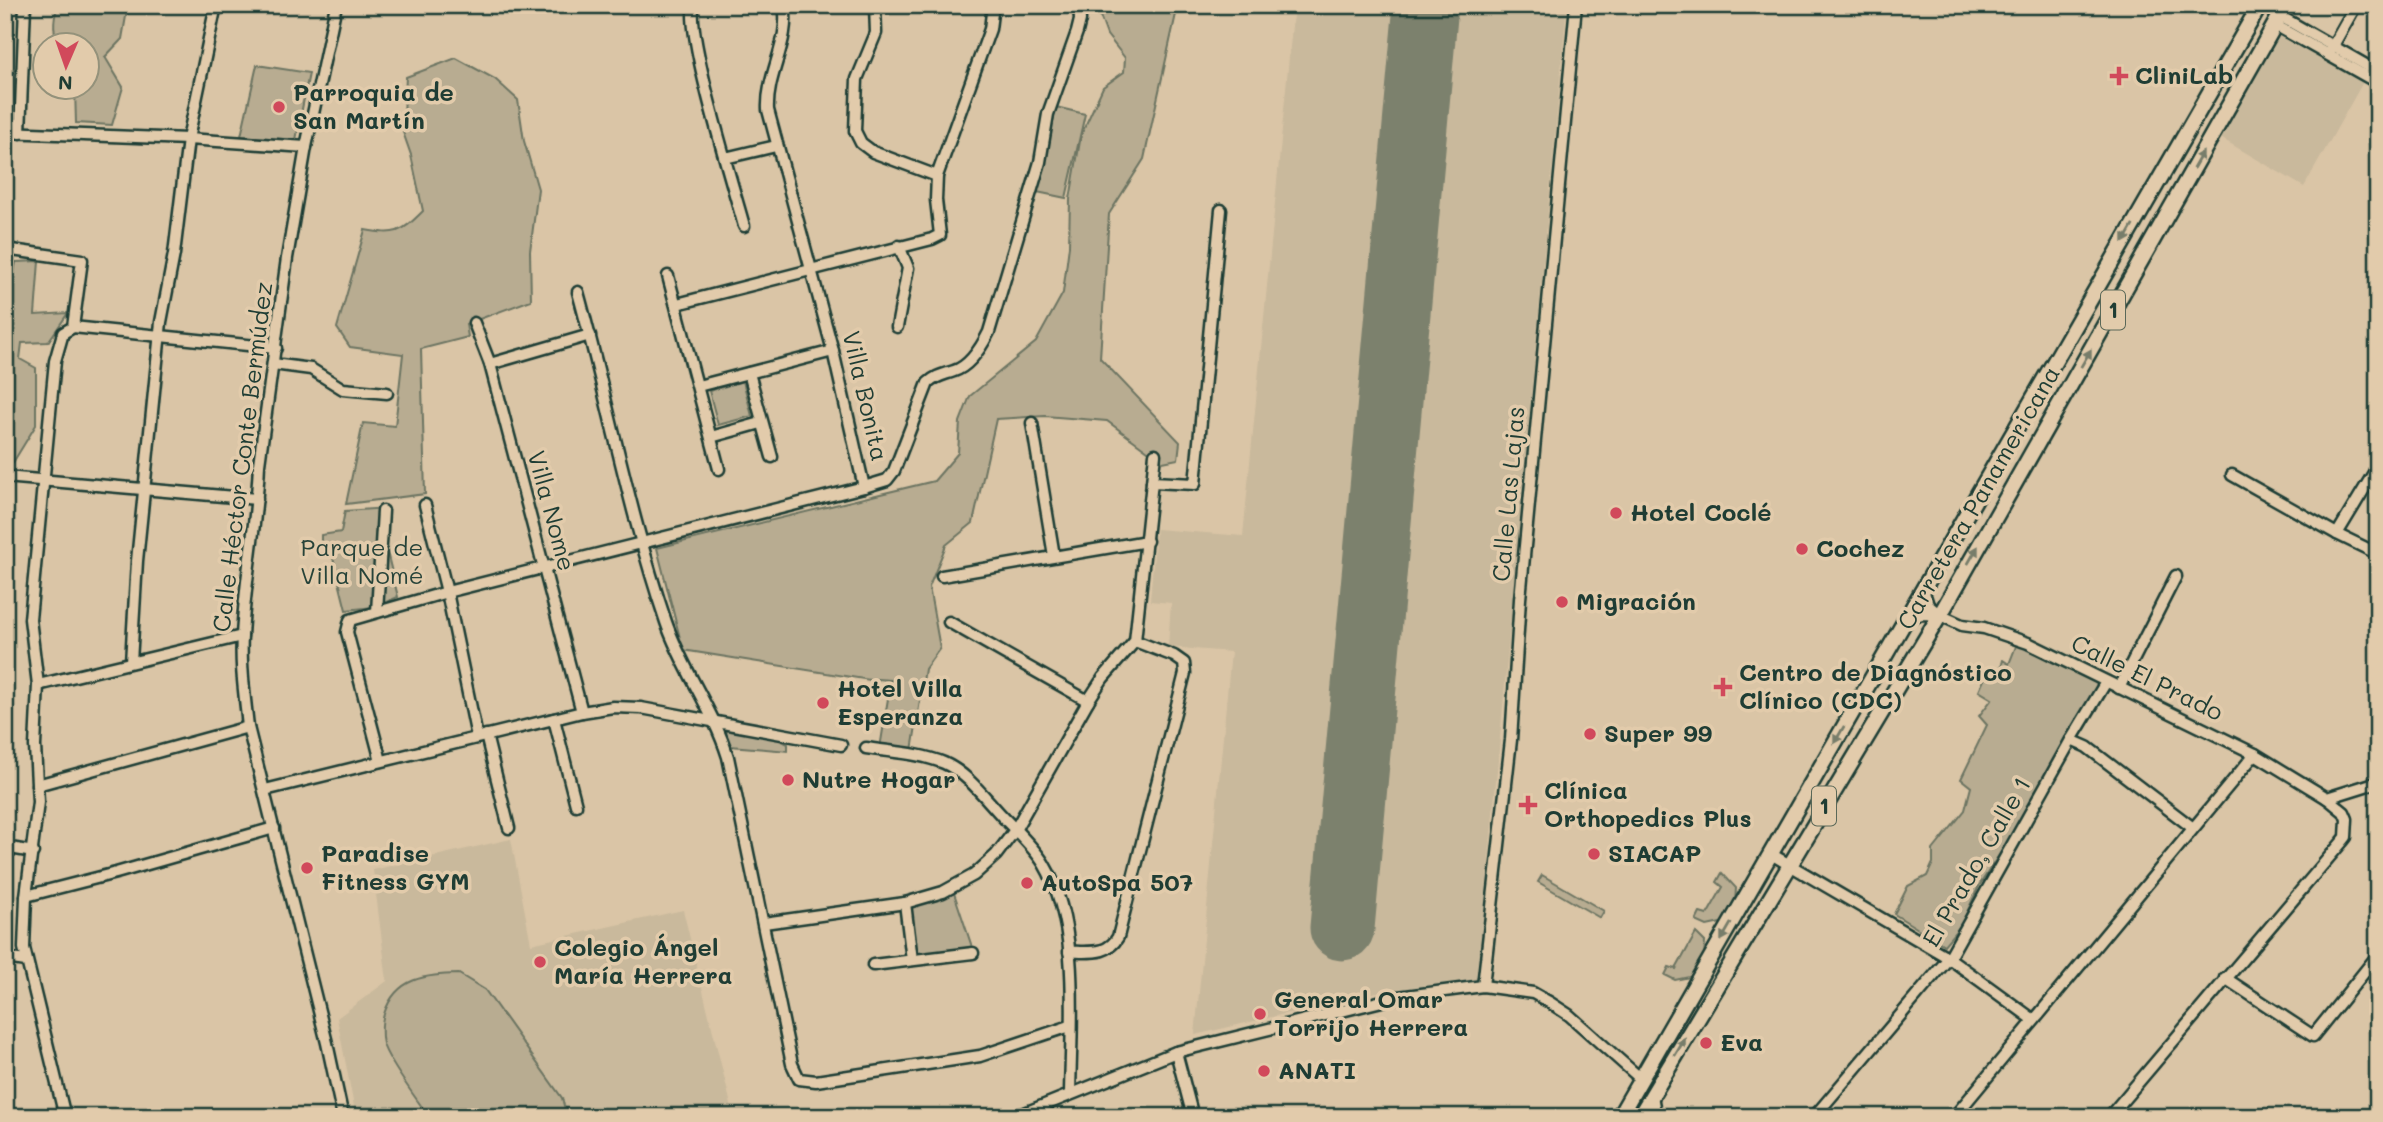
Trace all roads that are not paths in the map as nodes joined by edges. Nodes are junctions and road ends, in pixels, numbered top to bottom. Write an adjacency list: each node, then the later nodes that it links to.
1 (25, 5): 16 (street)
2 (216, 5): 17 (street)
3 (336, 5): 19 (street, Calle Héctor Conte Bermúdez)
4 (694, 5): 20 (street)
5 (784, 5): 18 (street, Villa Bonita)
6 (875, 5): 21 (street)
7 (993, 5): 21 (street)
8 (1079, 5): 53 (street)
9 (1576, 5): 114 (street, Calle Las Lajas)
10 (2356, 5): 12 (street)
11 (2273, 12): 12 (street); 66 (highway, Carretera Panamericana / 1, one-way to 66); 69 (highway, Carretera Panamericana / 1, one-way to 11)
12 (2330, 51): 13 (street); 14 (street)
13 (2378, 72)
14 (2378, 83)
15 (5, 132): 16 (street)
16 (20, 133): 17 (street)
17 (188, 139): 19 (street); 34 (street)
18 (776, 146): 20 (street); 26 (street, Villa Bonita)
19 (306, 147): 35 (street, Calle Héctor Conte Bermúdez)
20 (725, 158): 23 (street)
21 (937, 176): 24 (street)
22 (1221, 210): 52 (street)
23 (744, 226)
24 (899, 246): 26 (street); 32 (street)
25 (5, 249): 31 (street)
26 (812, 270): 29 (street); 36 (street, Villa Bonita)
27 (668, 276): 29 (street)
28 (578, 292): 33 (street)
29 (677, 303): 40 (street)
30 (474, 323): 38 (street, Villa Nome)
31 (73, 327): 34 (street); 51 (street)
32 (897, 327)
33 (590, 335): 38 (street); 60 (street)
34 (160, 337): 35 (street); 54 (street)
35 (276, 348): 37 (street, Calle Héctor Conte Bermúdez)
36 (833, 351): 39 (street); 53 (street, Villa Bonita)
37 (273, 364): 41 (street); 55 (street, Calle Héctor Conte Bermúdez)
38 (490, 364): 63 (street, Villa Nome)
39 (749, 373): 40 (street); 42 (street)
40 (698, 386): 44 (street)
41 (387, 393)
42 (761, 423): 44 (street); 46 (street)
43 (1032, 423): 62 (street)
44 (711, 437): 48 (street)
45 (1155, 454): 52 (street)
46 (772, 457)
47 (2378, 466): 58 (street)
48 (719, 470)
49 (2232, 475): 58 (street)
50 (5, 477): 51 (street)
51 (43, 482): 54 (street); 76 (street)
52 (1152, 482): 59 (street)
53 (864, 487): 60 (street, Villa Bonita)
54 (145, 490): 55 (street); 74 (street)
55 (257, 499): 72 (street, Calle Héctor Conte Bermúdez)
56 (425, 505): 67 (street)
57 (383, 511): 68 (street)
58 (2337, 534): 61 (street)
59 (1147, 541): 62 (street); 73 (street)
60 (643, 543): 63 (street, Villa Bonita); 81 (street)
61 (2378, 554)
62 (1054, 556): 64 (street)
63 (545, 567): 67 (street, Villa Bonita); 79 (street, Villa Nome)
64 (942, 576)
65 (2176, 576): 77 (street)
66 (1923, 589): 69 (street); 70 (highway, Carretera Panamericana / 1)
67 (447, 592): 68 (street, Villa Bonita); 83 (street)
68 (377, 612): 88 (street, Villa Bonita)
69 (1940, 615): 70 (street); 75 (street, Calle El Prado); 101 (highway, Carretera Panamericana / 1)
70 (1905, 620): 100 (highway, Carretera Panamericana / 1, one-way to 100)
71 (950, 622): 78 (street)
72 (242, 636): 74 (street); 82 (street, Calle Héctor Conte Bermúdez)
73 (1135, 641): 78 (street); 105 (street)
74 (131, 663): 76 (street)
75 (2106, 682): 77 (street, Calle El Prado); 84 (street, El Prado, Calle 1)
76 (38, 685): 90 (street)
77 (2119, 688): 87 (street, Calle El Prado)
78 (1087, 701): 97 (street)
79 (582, 712): 80 (street); 81 (street)
80 (554, 719): 83 (street); 93 (street)
81 (714, 720): 85 (street); 104 (street)
82 (248, 727): 90 (street); 91 (street, Calle Héctor Conte Bermúdez)
83 (481, 736): 88 (street); 95 (street)
84 (2071, 740): 96 (street); 109 (street, El Prado, Calle 1)
85 (841, 745)
86 (866, 748): 97 (street)
87 (2255, 754): 92 (street, Calle El Prado); 96 (street)
88 (382, 761): 91 (street)
89 (2378, 782): 92 (street)
90 (37, 785): 99 (street)
91 (265, 790): 94 (street, Calle Héctor Conte Bermúdez)
92 (2327, 797): 113 (street)
93 (576, 805)
94 (274, 828): 102 (street); 125 (street, Calle Héctor Conte Bermúdez)
95 (509, 828)
96 (2193, 828): 116 (street)
97 (1015, 830): 103 (street); 105 (street)
98 (5, 846): 99 (street)
99 (33, 852): 102 (street)
100 (1771, 854): 101 (street); 115 (highway, 1); 119 (highway, Carretera Panamericana / 1, one-way to 119)
101 (1789, 864): 109 (street); 115 (highway, Carretera Panamericana / 1)
102 (26, 896): 111 (street)
103 (905, 903): 104 (street); 110 (street)
104 (764, 923): 117 (street)
105 (1069, 952): 117 (street)
106 (973, 953): 110 (street)
107 (2378, 955): 113 (street)
108 (5, 958): 111 (street)
109 (1949, 958): 116 (street); 129 (street, El Prado, Calle 1)
110 (912, 960): 112 (street)
111 (26, 961): 124 (street)
112 (873, 965)
113 (2225, 978): 131 (street)
114 (1483, 986): 118 (street); 120 (street)
115 (1709, 999): 123 (highway, Carretera Panamericana / 1, one-way to 115)
116 (2034, 1020): 130 (street)
117 (1070, 1026): 121 (street)
118 (1176, 1052): 121 (street); 127 (street)
119 (1653, 1059): 120 (highway, Carretera Panamericana / 1); 123 (highway)
120 (1642, 1080): 128 (highway, Carretera Panamericana / 1)
121 (1070, 1094): 122 (street)
122 (1044, 1111): 126 (street)
123 (1646, 1116)
124 (65, 1117)
125 (343, 1117)
126 (1016, 1117)
127 (1193, 1117)
128 (1619, 1117)
129 (1814, 1117)
130 (1954, 1117)
131 (2109, 1117)

